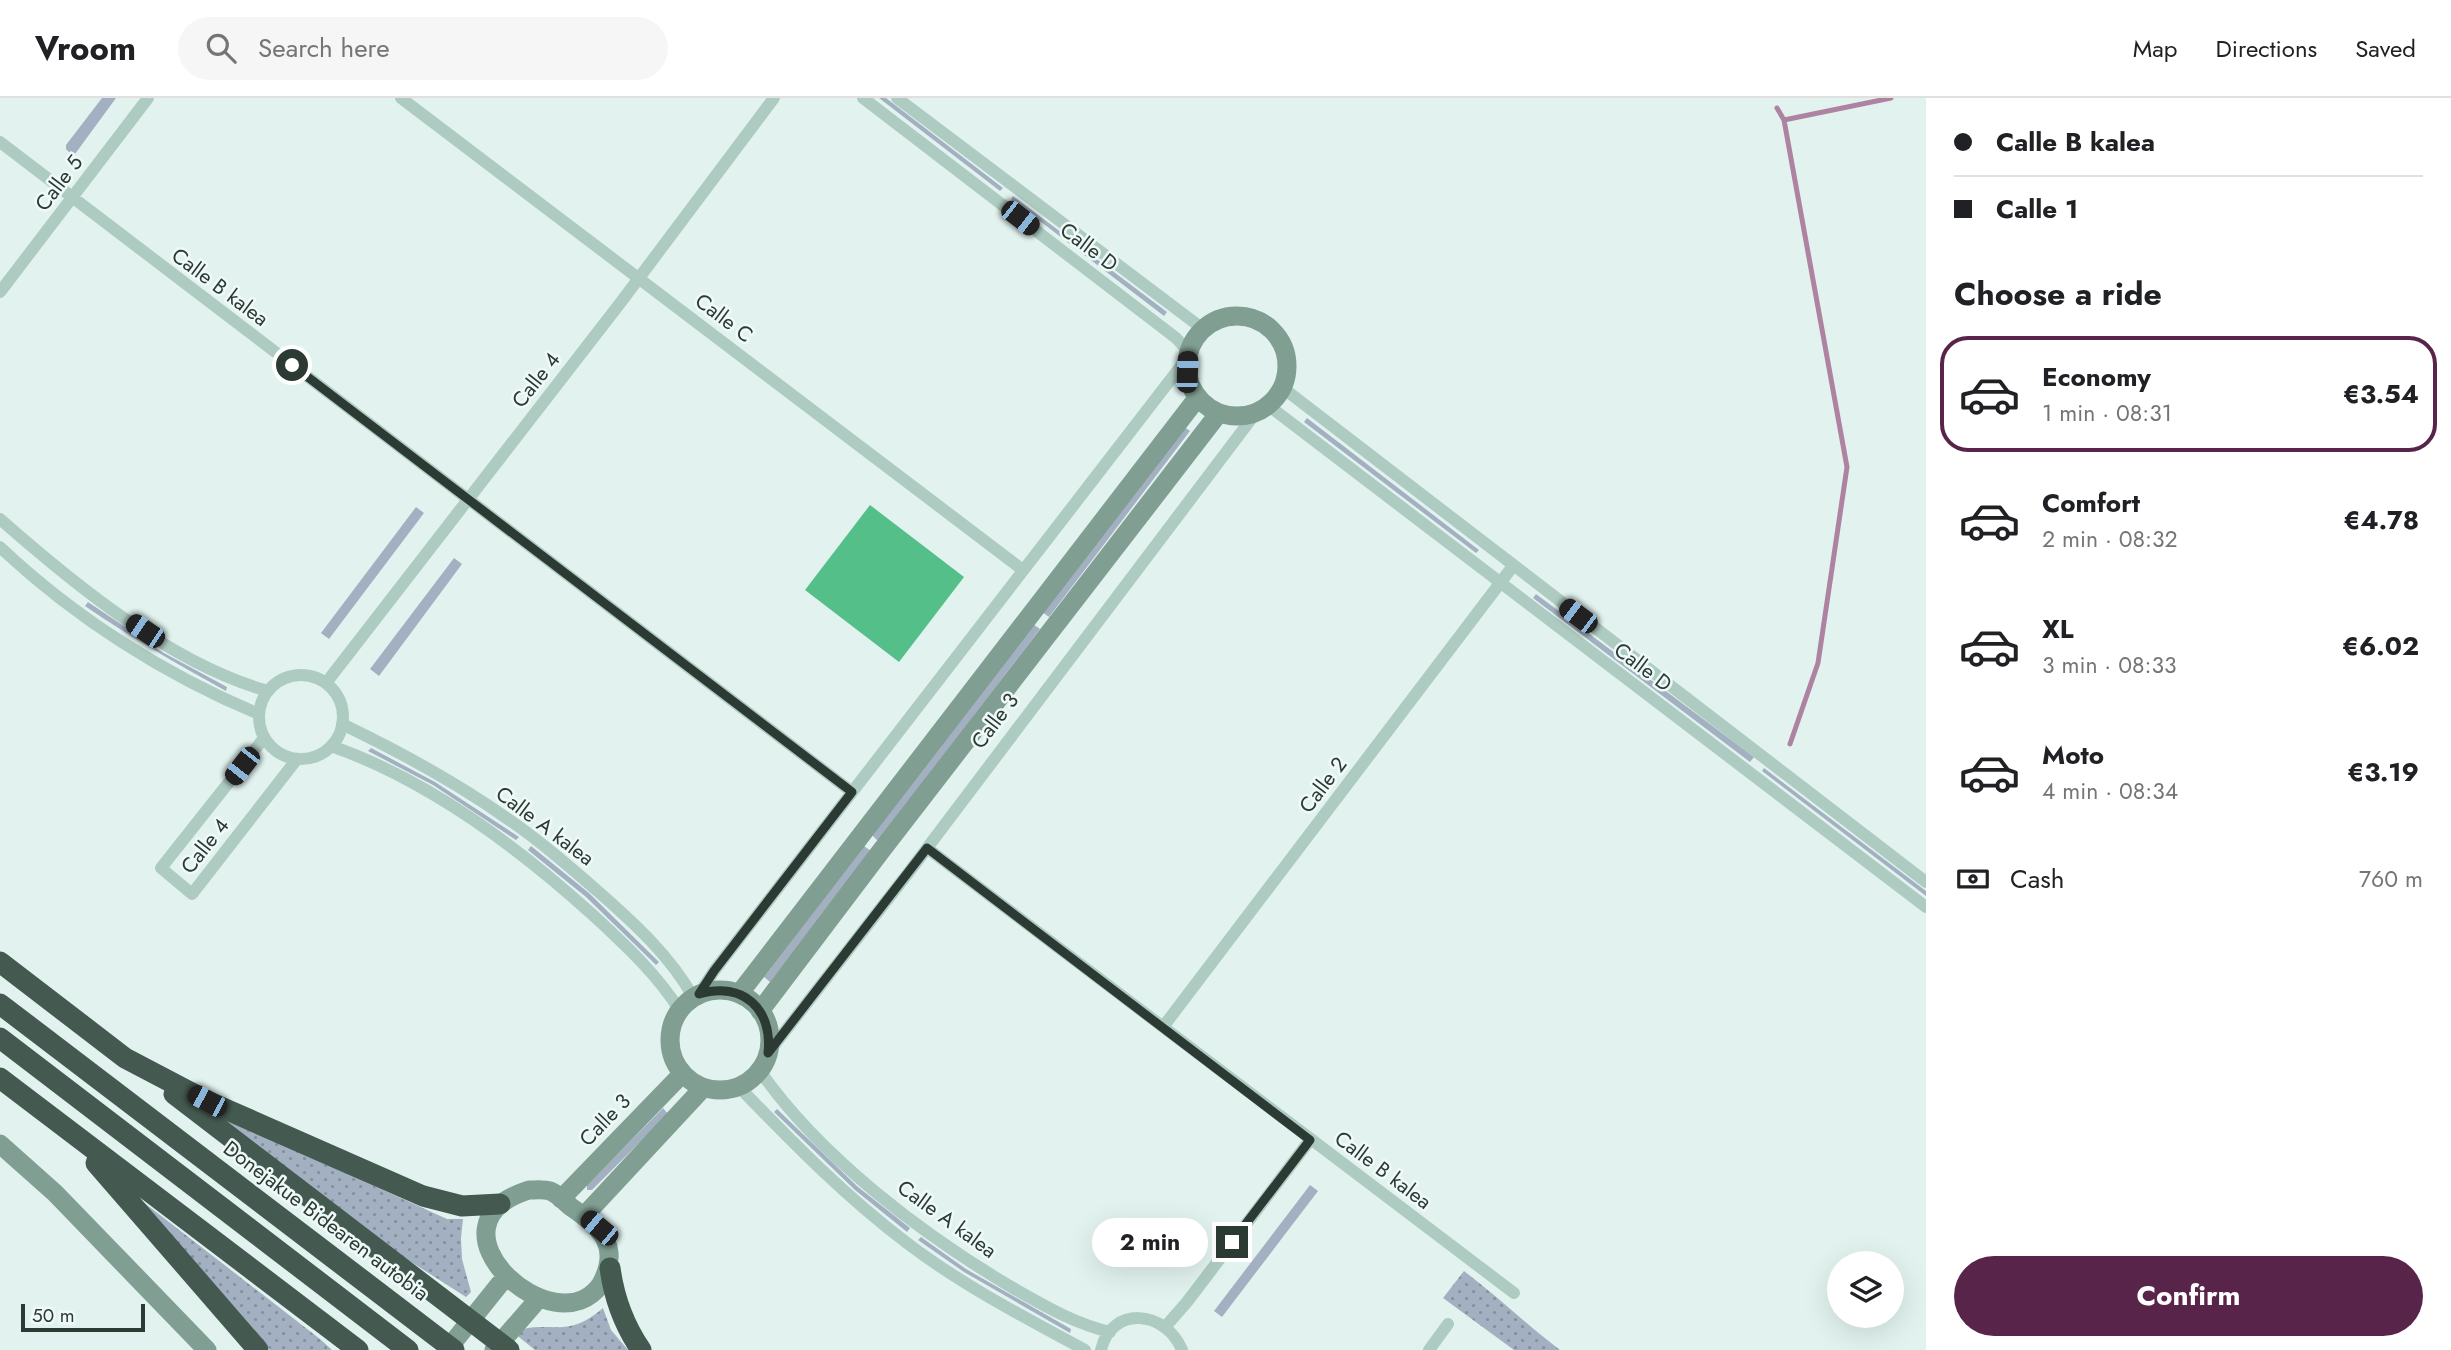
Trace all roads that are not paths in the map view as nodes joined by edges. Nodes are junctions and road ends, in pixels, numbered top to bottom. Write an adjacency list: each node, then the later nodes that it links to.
1 (148, 98): 7 (street, Calle 5)
2 (401, 98): 8 (street, Calle C)
3 (774, 98): 8 (street, Calle 4)
4 (863, 98): 11 (street, Calle D)
5 (897, 98): 10 (street, Calle D)
6 (0, 142): 7 (street, Calle B kalea)
7 (72, 198): 9 (street, Calle 5); 16 (street, Calle B kalea)
8 (639, 277): 16 (street, Calle 4); 20 (street, Calle C)
9 (0, 292)
10 (1203, 330): 11 (street); 12 (street)
11 (1188, 355): 13 (street); 20 (street)
12 (1283, 388): 14 (street); 19 (street, Calle D)
13 (1198, 397): 15 (street); 34 (street, Calle 3)
14 (1262, 410): 15 (street); 21 (street, Calle D); 30 (street, Calle 3)
15 (1219, 413): 37 (street, Calle 3)
16 (468, 500): 22 (street, Calle 4); 29 (street, Calle B kalea)
17 (0, 519): 23 (street)
18 (0, 547): 24 (street)
19 (1513, 566): 21 (street, Calle 2); 31 (street, Calle D)
20 (1023, 570): 29 (street)
21 (1500, 582): 32 (street, Calle D); 38 (street, Calle 2)
22 (326, 683): 23 (street); 25 (street)
23 (268, 691): 24 (street)
24 (259, 714): 26 (street)
25 (342, 724): 27 (street); 35 (street, Calle A kalea)
26 (264, 738): 28 (street); 28 (street, Calle 4)
27 (331, 746): 28 (street); 35 (street, Calle A kalea)
28 (297, 759)
29 (852, 792): 35 (street)
30 (927, 848): 38 (street, Calle B kalea); 41 (street, Calle 3)
31 (1926, 882)
32 (1926, 907)
33 (0, 962): 40 (highway)
34 (739, 994): 35 (street); 37 (street)
35 (691, 1001): 42 (street)
36 (0, 1004): 64 (highway, Donejakue Bidearen autobia)
37 (761, 1011): 41 (street)
38 (1163, 1027): 47 (street, Calle B kalea)
39 (0, 1038): 62 (highway)
40 (125, 1058): 50 (highway); 66 (highway)
41 (764, 1062): 44 (street); 58 (street, Calle A kalea)
42 (682, 1074): 45 (street); 49 (street, Calle 3)
43 (0, 1078): 46 (highway)
44 (739, 1087): 45 (street); 68 (street, Calle A kalea)
45 (703, 1088): 51 (street)
46 (68, 1130): 60 (highway); 61 (highway)
47 (1310, 1140): 54 (street, Calle B kalea); 57 (street)
48 (0, 1144): 59 (street)
49 (561, 1199): 50 (street); 51 (street)
50 (500, 1204): 53 (street)
51 (584, 1216): 52 (street)
52 (610, 1268): 55 (street); 67 (highway)
53 (503, 1280): 55 (street); 63 (street)
54 (1514, 1293)
55 (534, 1304): 65 (street)
56 (1448, 1324): 71 (street)
57 (1166, 1326): 58 (street); 70 (street)
58 (1110, 1332): 69 (street)
59 (207, 1350)
60 (258, 1350)
61 (358, 1350)
62 (408, 1350)
63 (447, 1350)
64 (454, 1350)
65 (494, 1350)
66 (509, 1350)
67 (642, 1350)
68 (1085, 1350)
69 (1101, 1350)
70 (1182, 1350)
71 (1429, 1350)

